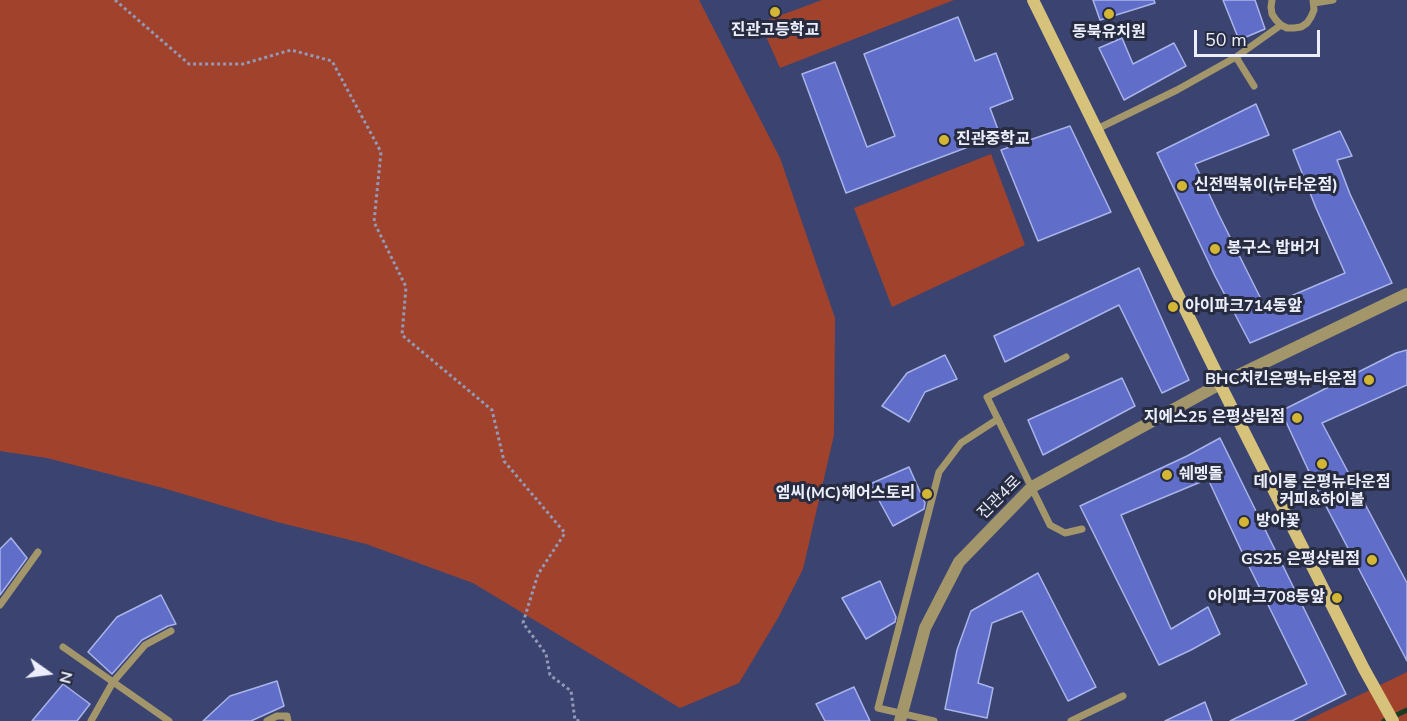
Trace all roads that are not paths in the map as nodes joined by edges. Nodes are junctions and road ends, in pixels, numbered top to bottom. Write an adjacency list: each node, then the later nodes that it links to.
1 (1033, 0): 8 (street)
2 (1272, 0): 5 (lane)
3 (1333, 0): 4 (lane)
4 (1313, 2): 5 (lane)
5 (1281, 25): 6 (lane)
6 (1236, 57): 7 (lane); 8 (lane)
7 (1254, 86)
8 (1097, 129): 11 (street)
9 (1407, 294): 11 (street, 진관4로)
10 (1066, 357): 12 (lane)
11 (1221, 384): 13 (street, 진관4로); 28 (street)
12 (998, 419): 13 (lane); 21 (lane)
13 (1032, 487): 14 (lane); 21 (street, 진관4로)
14 (1082, 530)
15 (38, 552): 16 (lane)
16 (0, 605)
17 (171, 631): 19 (lane)
18 (63, 647): 19 (lane)
19 (113, 682): 22 (lane); 23 (lane)
20 (1123, 696): 27 (lane)
21 (901, 718): 26 (lane)
22 (91, 721)
23 (169, 721)
24 (267, 721): 25 (lane)
25 (288, 721)
26 (934, 721)
27 (1071, 721)
28 (1393, 721)

